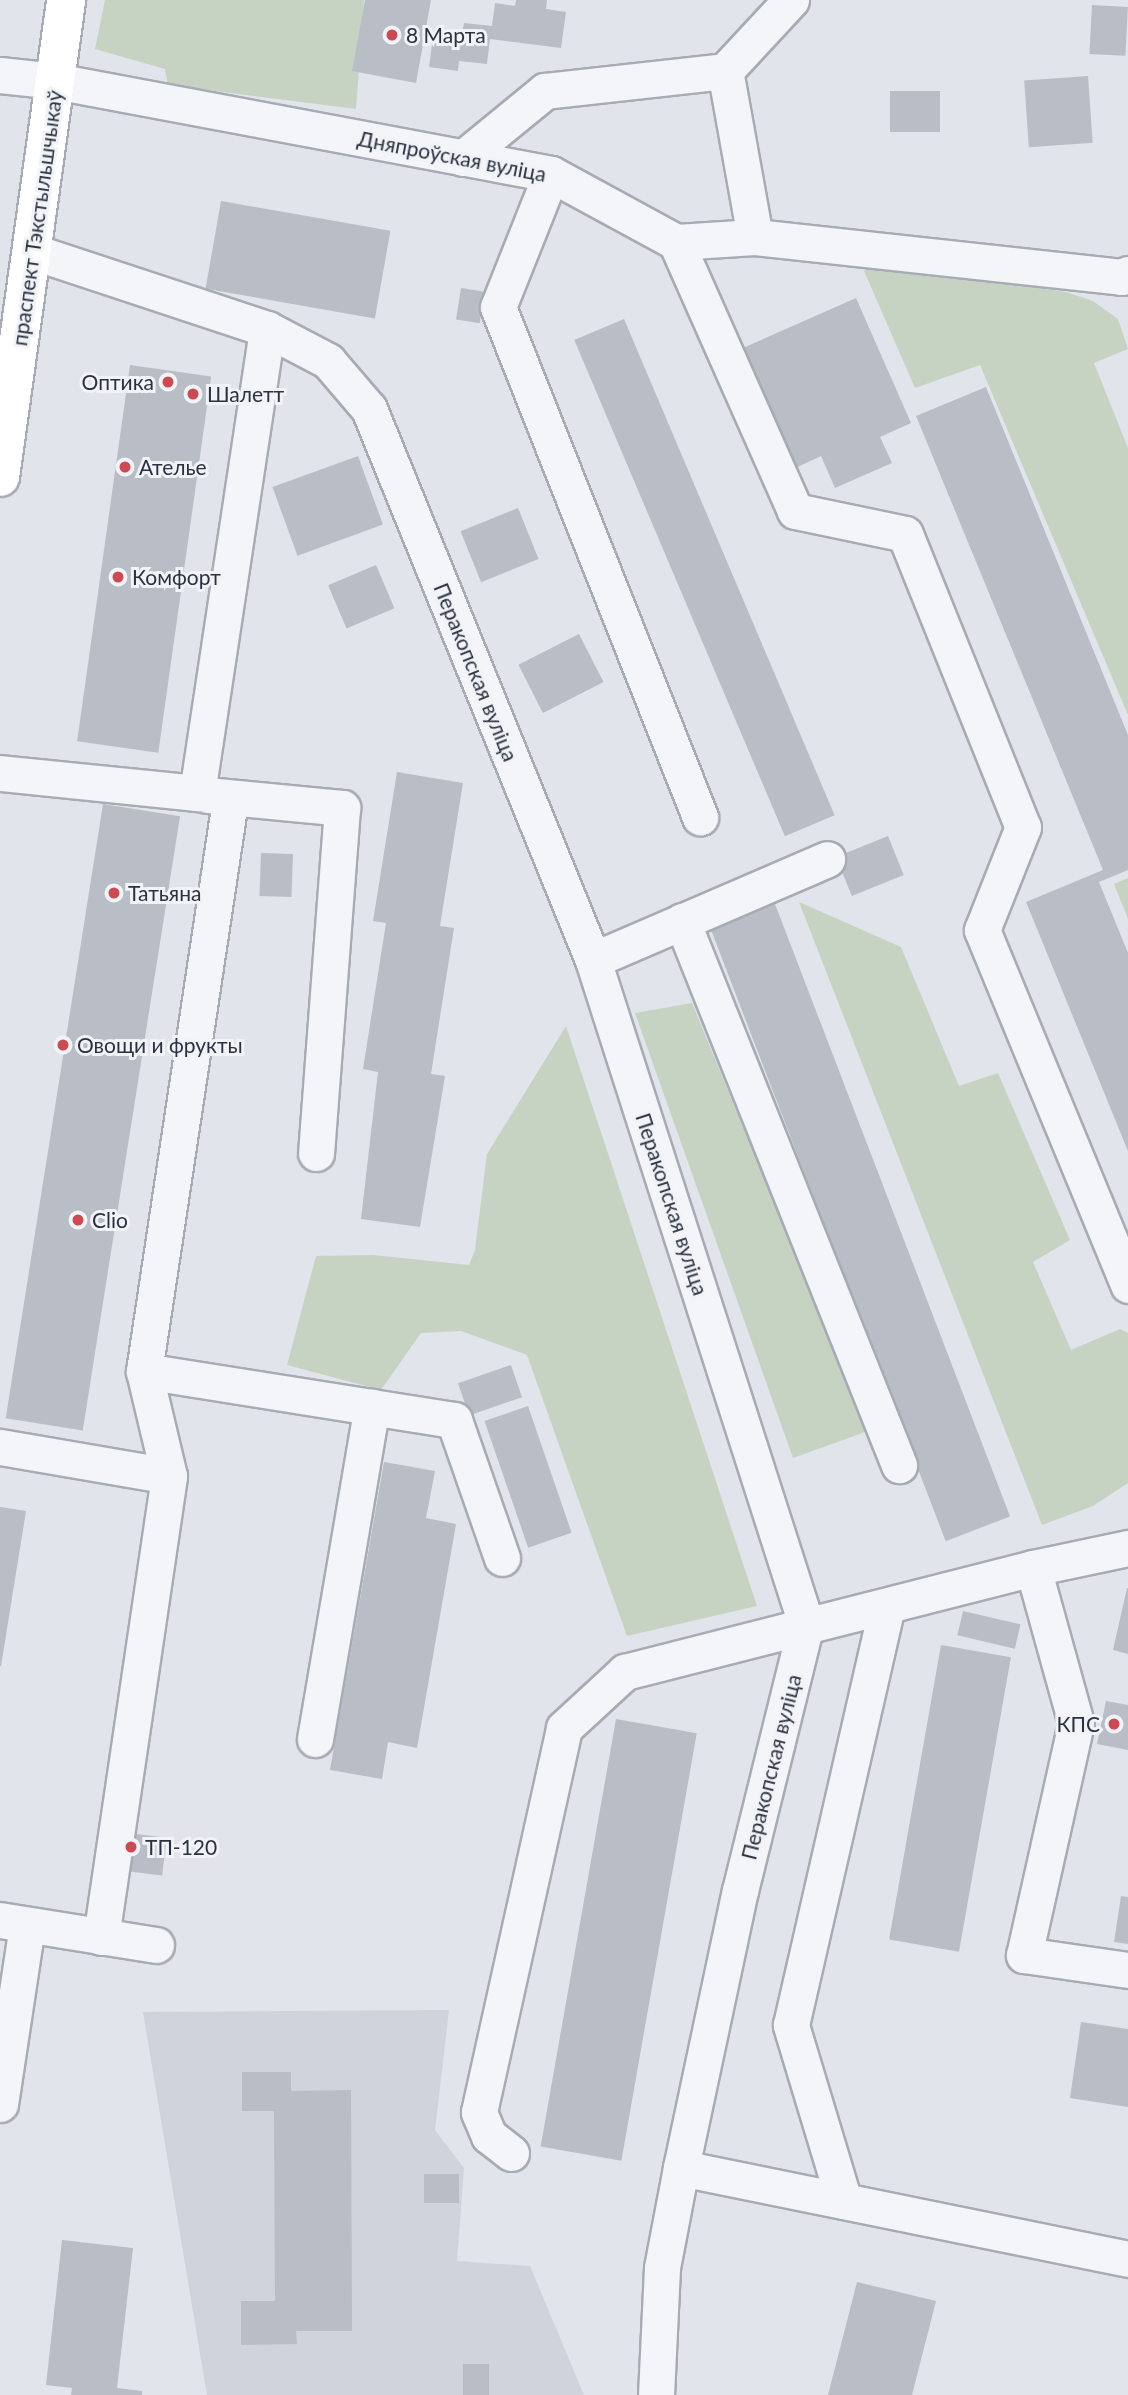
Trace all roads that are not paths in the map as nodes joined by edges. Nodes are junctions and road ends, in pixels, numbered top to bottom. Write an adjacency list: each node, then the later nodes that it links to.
1 (66, 0): 5 (main road, праспект Тэкстыльшчыкаў)
2 (791, 0): 3 (street)
3 (724, 71): 6 (street); 8 (street)
4 (0, 75): 5 (street, Дняпроўская вуліца)
5 (55, 81): 6 (street, Дняпроўская вуліца); 10 (main road, праспект Тэкстыльшчыкаў)
6 (463, 158): 7 (street, Дняпроўская вуліца)
7 (551, 174): 9 (street, Дняпроўская вуліца); 16 (street)
8 (755, 237): 9 (street); 11 (street)
9 (676, 242): 21 (street)
10 (34, 252): 12 (street, Перакопская вуліца); 13 (main road, праспект Тэкстыльшчыкаў)
11 (1126, 281)
12 (267, 330): 15 (street); 19 (street, Перакопская вуліца)
13 (0, 477)
14 (0, 773): 15 (street)
15 (214, 797): 20 (street); 22 (street)
16 (700, 817)
17 (827, 859): 18 (street)
18 (682, 921): 19 (street); 25 (street)
19 (593, 960): 31 (street, Перакопская вуліца)
20 (316, 1153)
21 (1128, 1285)
22 (144, 1371): 23 (street); 26 (street)
23 (372, 1408): 28 (street); 32 (street)
24 (0, 1447): 26 (street)
25 (899, 1465)
26 (169, 1476): 34 (street)
27 (1128, 1548): 29 (street)
28 (502, 1558)
29 (1033, 1568): 30 (street); 36 (street)
30 (887, 1607): 31 (street); 40 (street)
31 (806, 1624): 38 (street); 39 (street, Перакопская вуліца)
32 (315, 1739)
33 (13, 1922): 34 (street); 37 (street)
34 (100, 1937): 35 (street)
35 (156, 1945)
36 (1128, 1970)
37 (0, 2104)
38 (511, 2153)
39 (681, 2168): 40 (street); 42 (street, Перакопская вуліца)
40 (844, 2201): 41 (street)
41 (1128, 2259)
42 (656, 2395)

